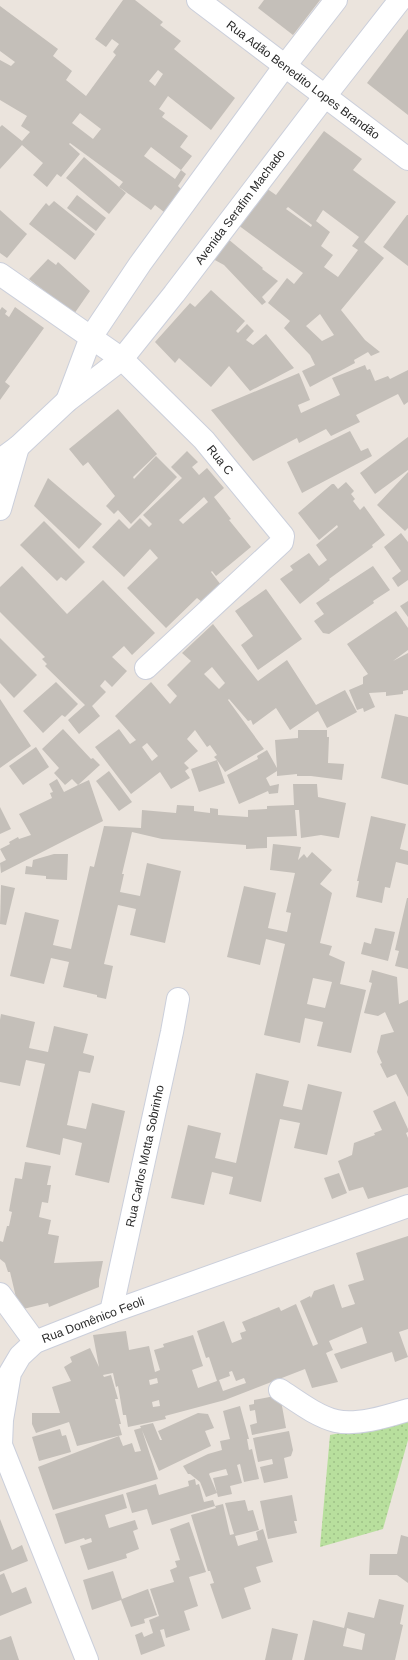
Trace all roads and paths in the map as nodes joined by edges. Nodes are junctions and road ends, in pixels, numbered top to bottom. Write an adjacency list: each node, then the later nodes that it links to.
1 (198, 0): 4 (street, Rua Adão Benedito Lopes Brandão)
2 (336, 0): 4 (street, Avenida Serafim Machado)
3 (400, 0): 5 (street, Avenida Serafim Machado)
4 (284, 66): 5 (street, Rua Adão Benedito Lopes Brandão); 8 (street, Avenida Serafim Machado)
5 (325, 96): 6 (street, Rua Adão Benedito Lopes Brandão); 9 (street, Avenida Serafim Machado)
6 (408, 159)
7 (0, 274): 8 (street, Rua C)
8 (91, 337): 9 (street, Rua C); 10 (street, Avenida Serafim Machado)
9 (122, 359): 10 (street, Avenida Serafim Machado); 14 (street, Rua C)
10 (67, 401): 11 (street, Avenida Serafim Machado)
11 (18, 447): 12 (street, Avenida Serafim Machado); 13 (street)
12 (0, 460)
13 (0, 509)
14 (146, 668)
15 (178, 999): 18 (street, Rua Carlos Motta Sobrinho)
16 (408, 1206): 18 (street, Rua Domênico Feoli)
17 (0, 1294): 19 (street)
18 (111, 1312): 19 (street, Rua Domênico Feoli)
19 (35, 1342): 22 (street, Rua Domênico Feoli)
20 (280, 1390): 21 (street)
21 (408, 1410)
22 (87, 1660)

